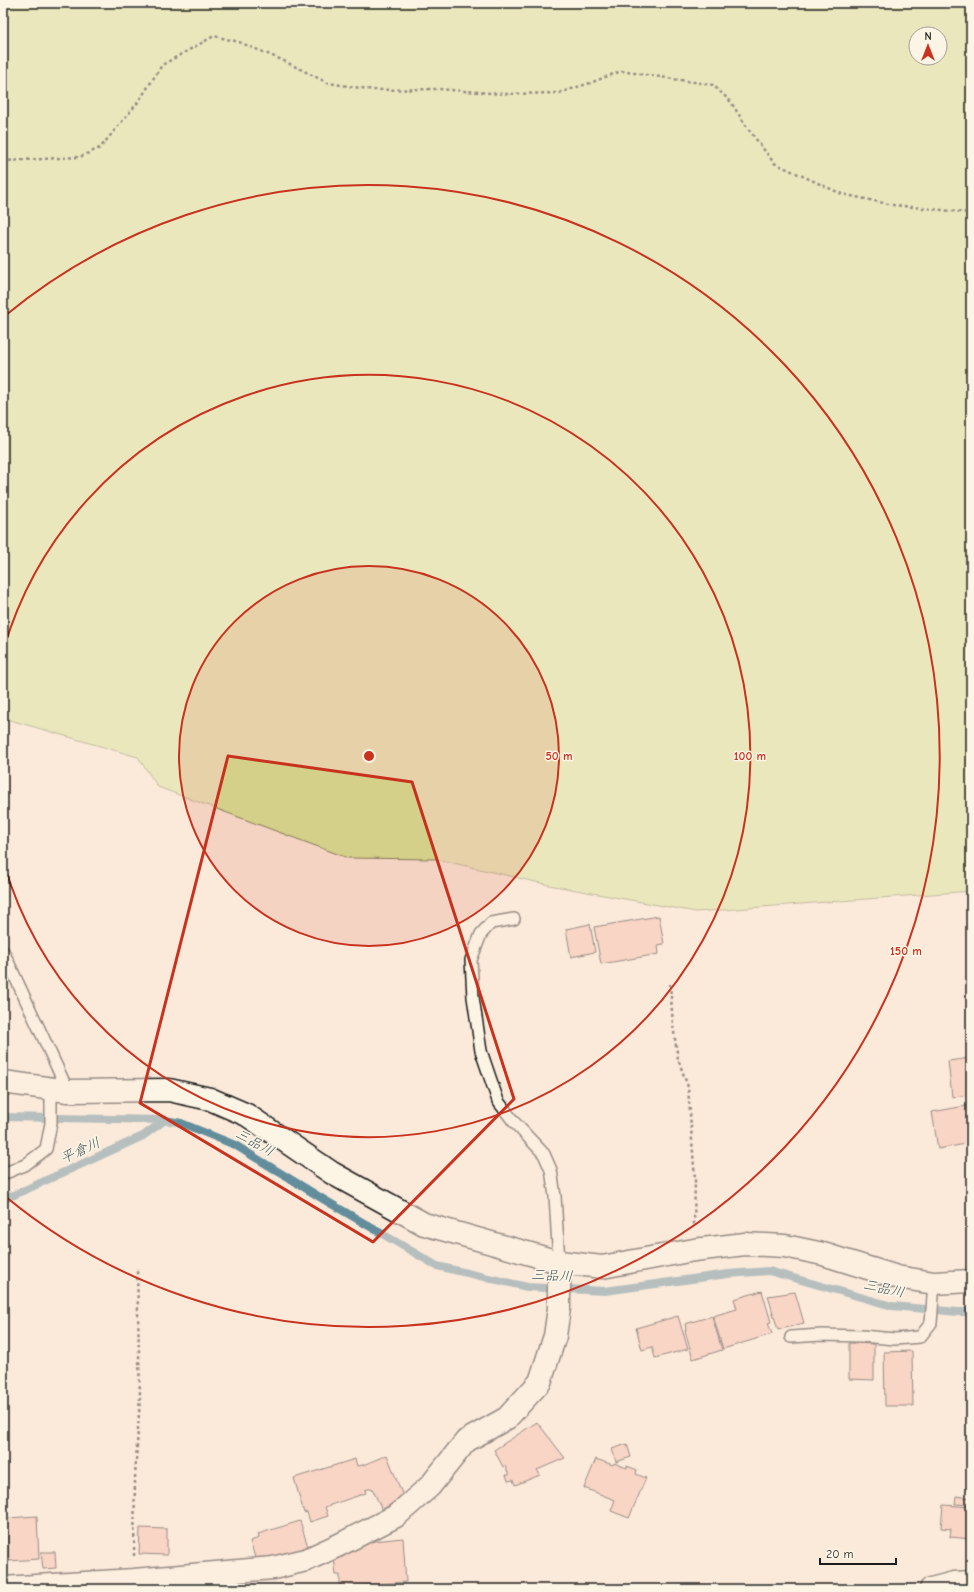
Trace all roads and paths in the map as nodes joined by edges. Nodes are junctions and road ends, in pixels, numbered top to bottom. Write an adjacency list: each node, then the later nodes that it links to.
1 (3, 161): 2 (path)
2 (971, 213)
3 (514, 919): 11 (lane)
4 (3, 951): 7 (lane)
5 (670, 984): 9 (path)
6 (3, 1082): 7 (street)
7 (57, 1095): 8 (lane); 11 (street)
8 (3, 1174)
9 (694, 1250): 11 (street); 13 (street)
10 (137, 1268): 15 (path)
11 (559, 1272): 15 (street)
12 (971, 1281): 13 (street)
13 (933, 1288): 14 (lane)
14 (791, 1337)
15 (139, 1580): 17 (street); 18 (street)
16 (971, 1582): 19 (street)
17 (3, 1588)
18 (168, 1589)
19 (931, 1589)

